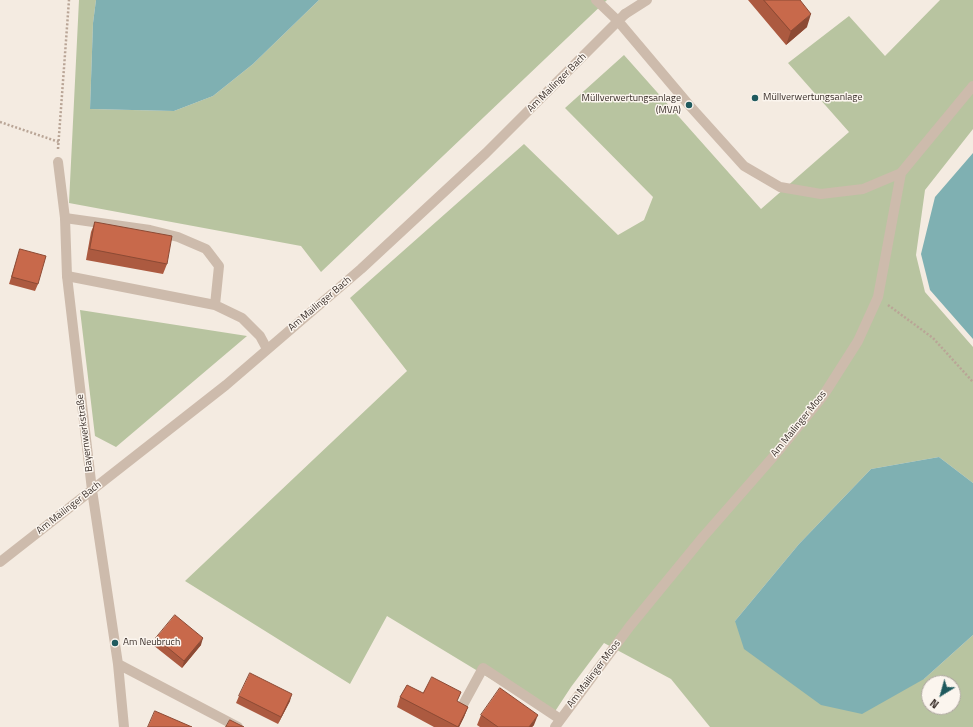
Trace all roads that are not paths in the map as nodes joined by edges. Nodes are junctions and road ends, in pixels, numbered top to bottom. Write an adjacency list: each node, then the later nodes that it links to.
1 (596, 0): 4 (street)
2 (631, 0): 4 (street)
3 (647, 0): 4 (street)
4 (621, 17): 7 (street); 11 (street, Am Mailinger Bach)
5 (973, 86): 7 (street, Am Mailinger Moos)
6 (58, 162): 8 (street, Bayernwerkstraße)
7 (901, 173): 16 (street, Am Mailinger Moos)
8 (65, 218): 9 (street, Bayernwerkstraße); 10 (street)
9 (67, 276): 10 (street); 12 (street, Bayernwerkstraße)
10 (215, 306): 11 (street)
11 (267, 349): 12 (street, Am Mailinger Bach)
12 (92, 490): 13 (street, Am Mailinger Bach); 14 (street, Bayernwerkstraße)
13 (0, 562)
14 (118, 664): 17 (street, Bayernwerkstraße); 18 (street)
15 (459, 712): 16 (street)
16 (558, 723)
17 (124, 727)
18 (238, 727)

